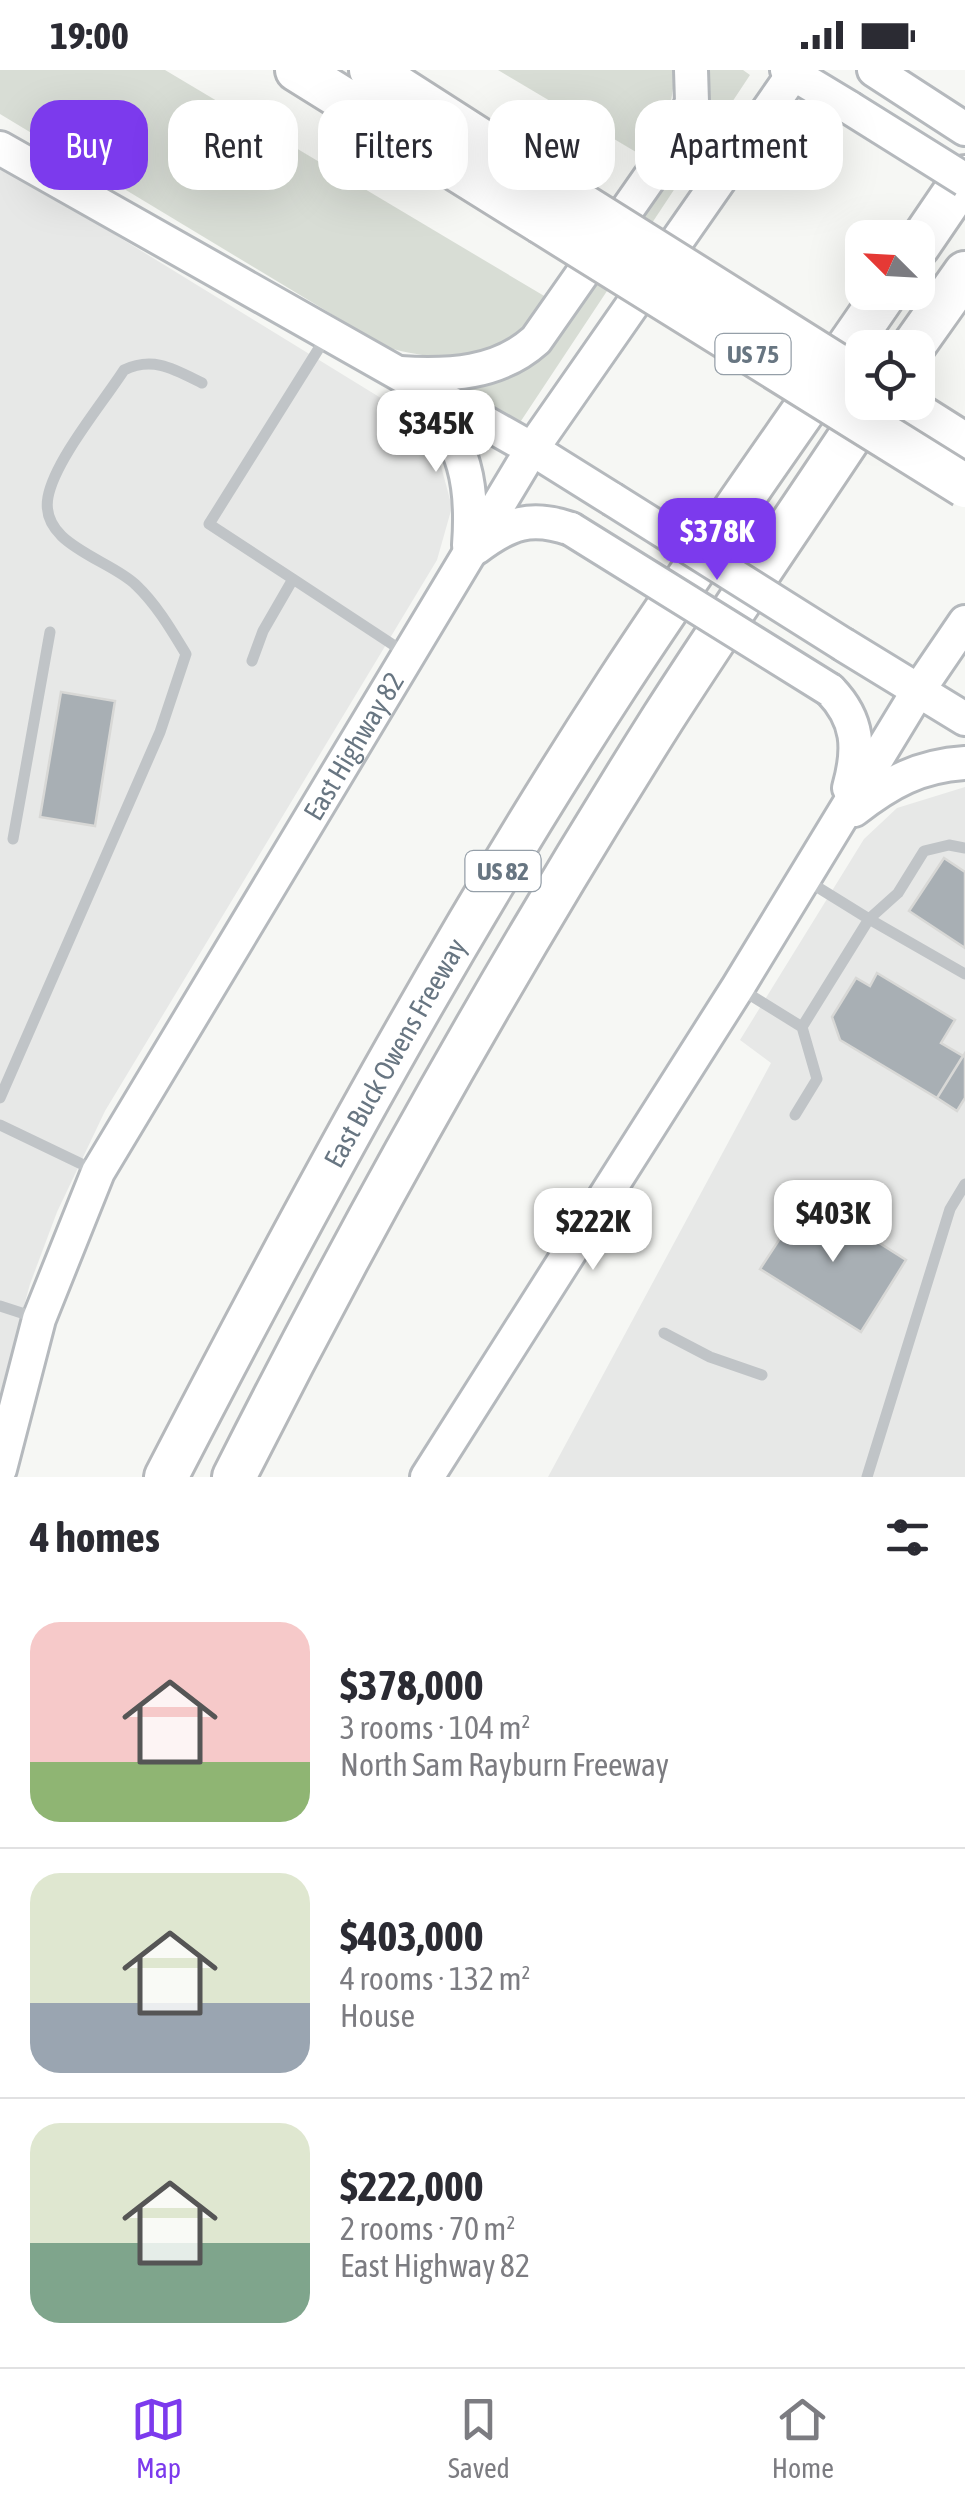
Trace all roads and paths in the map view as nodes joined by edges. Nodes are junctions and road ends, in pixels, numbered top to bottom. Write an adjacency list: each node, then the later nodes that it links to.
1 (297, 70): 9 (highway, US 75)
2 (370, 70): 9 (highway, US 75)
3 (691, 70): 16 (main road)
4 (792, 71): 8 (main road, bridge); 22 (main road, East Highway 82)
5 (879, 74): 6 (main road)
6 (965, 129)
7 (0, 148): 14 (main road)
8 (965, 178): 10 (highway)
9 (551, 207): 15 (highway, US 75, bridge); 23 (highway, US 75, bridge)
10 (935, 221)
11 (965, 273): 13 (highway)
12 (874, 310): 51 (highway, East Buck Owens Freeway / US 82)
13 (925, 330)
14 (327, 335): 16 (main road); 25 (lane)
15 (845, 371)
16 (396, 373): 18 (main road)
17 (202, 383): 41 (lane)
18 (427, 390): 22 (main road); 24 (main road)
19 (861, 420): 52 (highway, East Buck Owens Freeway / US 82)
20 (925, 420): 21 (highway)
21 (965, 445)
22 (532, 449): 24 (main road, East Highway 82); 30 (main road, bridge)
23 (965, 486)
24 (468, 554): 28 (main road, East Highway 82); 33 (main road, bridge)
25 (292, 579): 28 (lane); 29 (lane)
26 (965, 622): 30 (main road)
27 (50, 632): 34 (lane)
28 (407, 654): 44 (main road, East Highway 82)
29 (252, 661)
30 (918, 691): 31 (main road); 33 (main road)
31 (965, 719)
32 (965, 763): 33 (main road)
33 (839, 821): 36 (main road)
34 (13, 839)
35 (965, 848): 37 (lane)
36 (804, 878): 37 (lane); 39 (main road)
37 (869, 918): 38 (lane); 40 (lane)
38 (965, 974)
39 (738, 987): 40 (lane); 53 (main road)
40 (802, 1027): 42 (lane)
41 (0, 1098)
42 (795, 1115)
43 (0, 1126): 44 (lane)
44 (98, 1172): 47 (main road, East Highway 82)
45 (965, 1184): 54 (lane)
46 (0, 1306): 47 (lane)
47 (39, 1319): 50 (main road, East Highway 82)
48 (664, 1333): 49 (lane)
49 (762, 1376)
50 (0, 1469)
51 (166, 1477)
52 (234, 1477)
53 (427, 1477)
54 (867, 1477)

